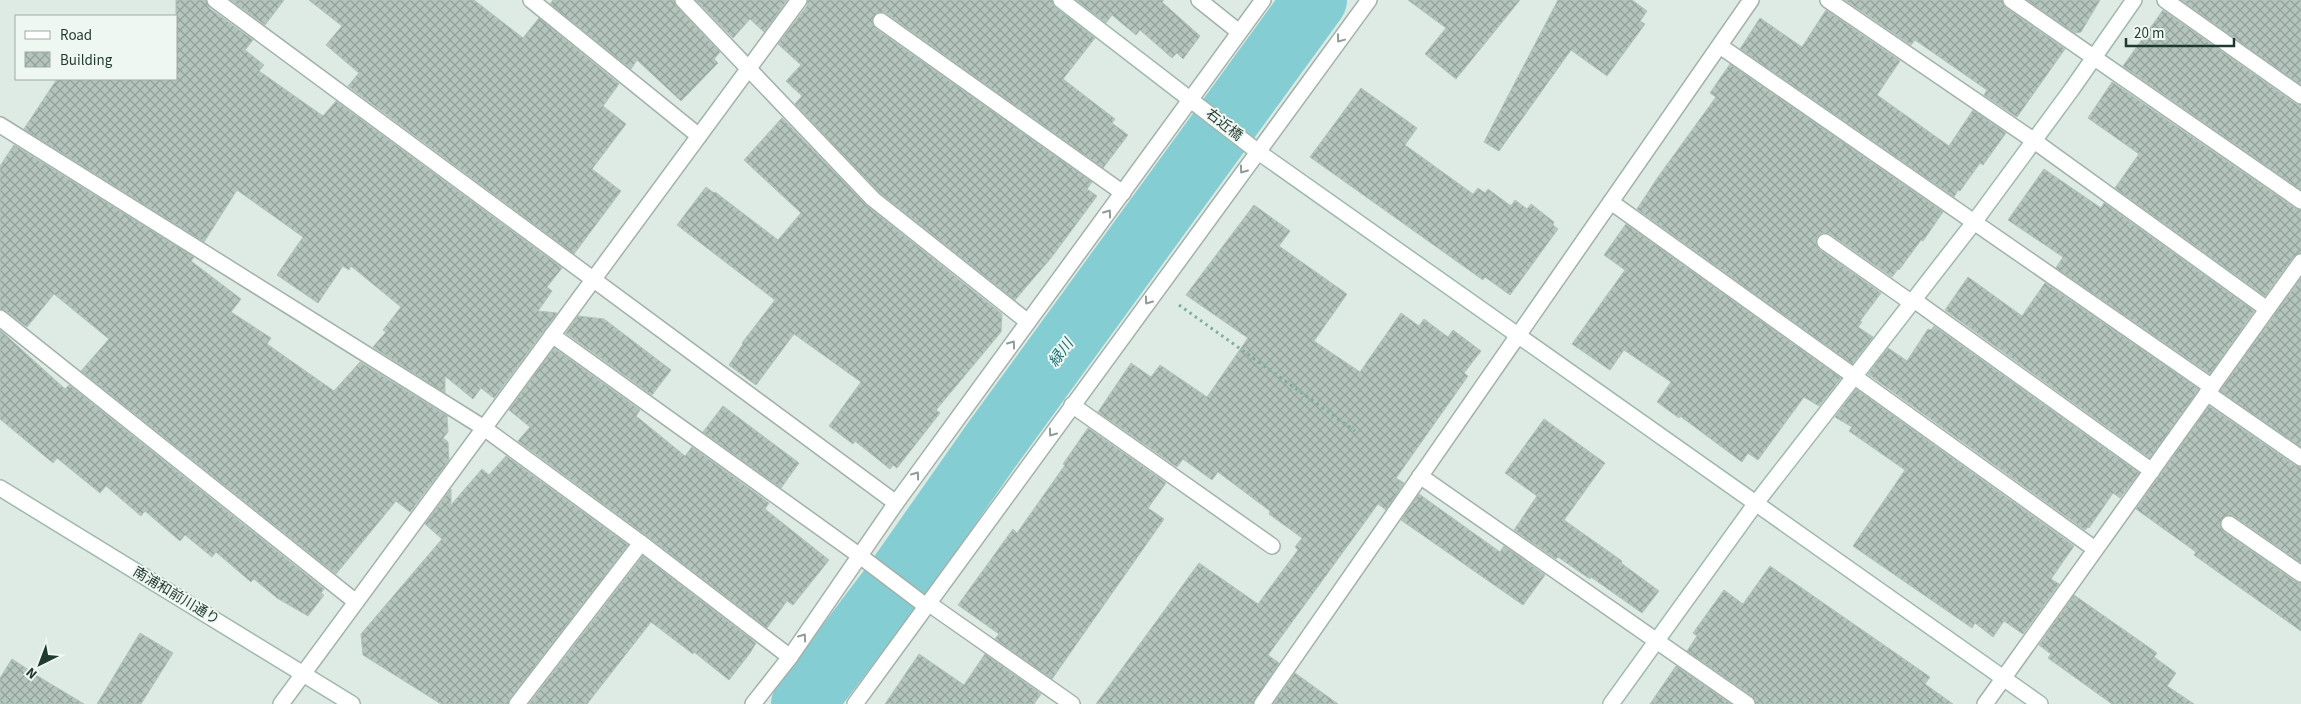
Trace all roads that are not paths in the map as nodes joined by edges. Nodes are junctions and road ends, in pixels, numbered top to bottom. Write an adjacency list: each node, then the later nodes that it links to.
1 (215, 0): 31 (street)
2 (531, 0): 22 (street)
3 (684, 0): 18 (street)
4 (799, 0): 18 (street)
5 (1061, 0): 20 (street, 右近橋)
6 (1199, 0): 15 (street)
7 (1263, 0): 15 (street)
8 (1369, 0): 24 (street, one-way to 24)
9 (1751, 0): 16 (street)
10 (1828, 0): 23 (street)
11 (2011, 0): 17 (street)
12 (2134, 0): 17 (street)
13 (2165, 0): 19 (street)
14 (882, 21): 25 (street)
15 (1239, 32): 20 (street)
16 (1720, 46): 27 (street); 28 (street)
17 (2094, 57): 23 (street); 26 (street)
18 (748, 69): 22 (street); 35 (street)
19 (2301, 96)
20 (1192, 101): 24 (street, 右近橋); 25 (street)
21 (0, 126): 41 (street)
22 (699, 136): 31 (street)
23 (2034, 140): 28 (street); 33 (street)
24 (1256, 150): 37 (street, 右近橋); 40 (street, one-way to 40)
25 (1123, 193): 35 (street, one-way to 25)
26 (2301, 201)
27 (1611, 202): 37 (street); 38 (street)
28 (1975, 221): 32 (street); 39 (street)
29 (1825, 242): 32 (street)
30 (2301, 262): 33 (street)
31 (593, 280): 36 (street); 46 (street)
32 (1913, 302): 38 (street); 43 (street)
33 (2267, 309): 39 (street)
34 (0, 318): 54 (street)
35 (1028, 322): 46 (street, one-way to 35)
36 (552, 336): 41 (street); 52 (street)
37 (1517, 336): 44 (street); 47 (street, 右近橋)
38 (1855, 376): 47 (street); 51 (street)
39 (2210, 390): 42 (street); 43 (street)
40 (1072, 405): 50 (street); 55 (street, one-way to 55)
41 (484, 428): 49 (street); 54 (street)
42 (2301, 458)
43 (2152, 471): 51 (street)
44 (1420, 476): 56 (street); 66 (street)
45 (0, 488): 58 (street, 南浦和前川通り)
46 (896, 502): 52 (street)
47 (1756, 503): 56 (street); 59 (street, 右近橋)
48 (2229, 524): 53 (street)
49 (641, 542): 57 (street); 62 (street)
50 (1272, 546)
51 (2095, 549): 59 (street)
52 (860, 556): 55 (street); 57 (street, one-way to 52)
53 (2301, 574)
54 (356, 602): 58 (street)
55 (927, 604): 64 (street); 65 (street)
56 (1656, 642): 67 (street); 68 (street)
57 (790, 657): 63 (street)
58 (304, 674): 60 (street); 61 (street, 南浦和前川通り)
59 (2004, 678): 69 (street); 70 (street, 右近橋)
60 (282, 704)
61 (352, 704)
62 (517, 704)
63 (753, 704)
64 (855, 704)
65 (1072, 704)
66 (1262, 704)
67 (1612, 704)
68 (1746, 704)
69 (1985, 704)
70 (2040, 704)

